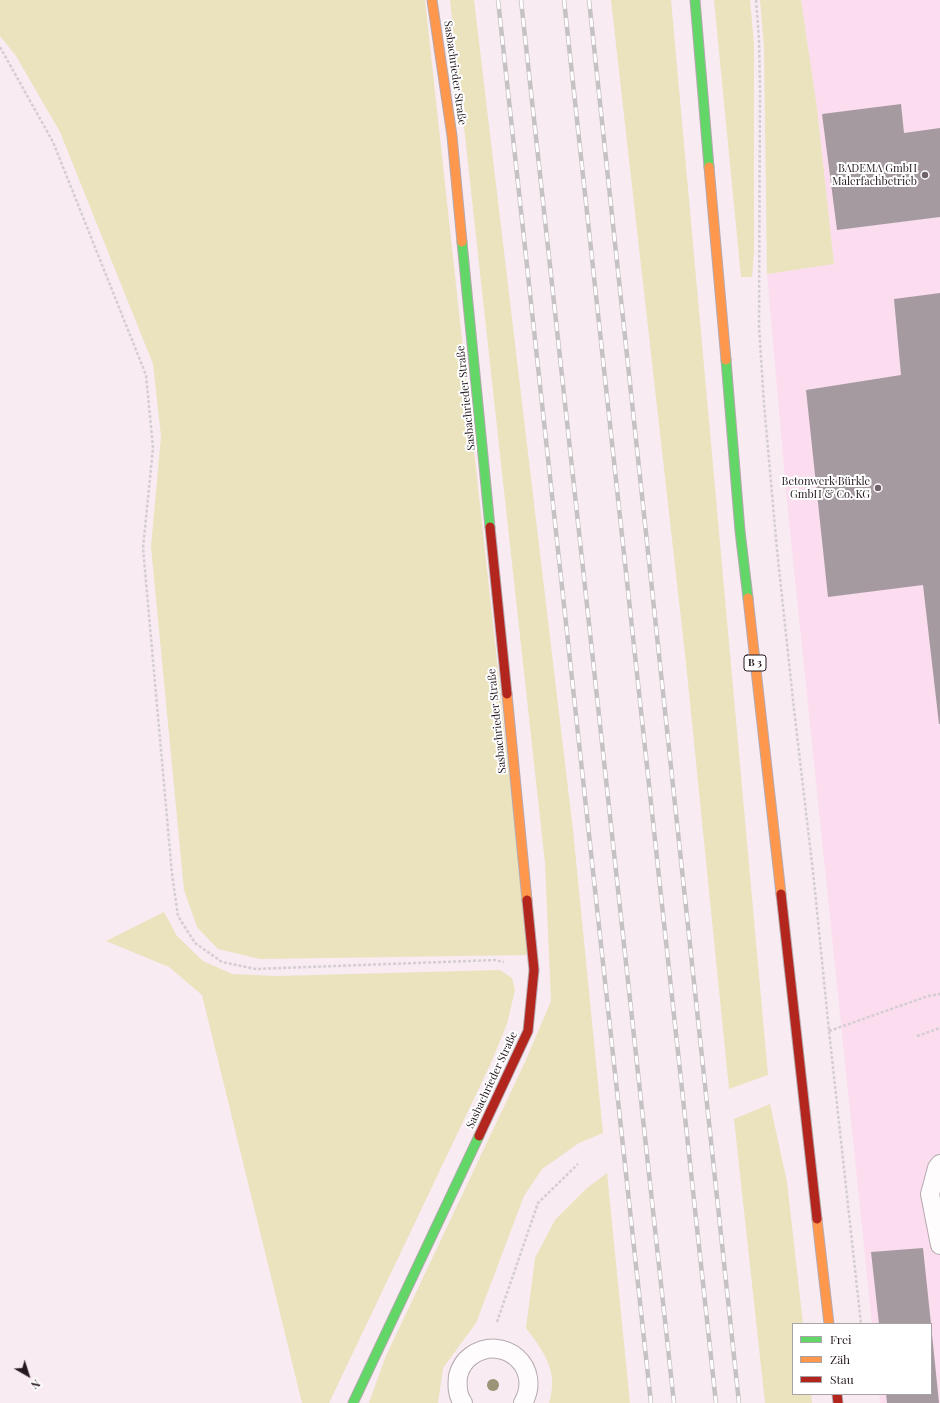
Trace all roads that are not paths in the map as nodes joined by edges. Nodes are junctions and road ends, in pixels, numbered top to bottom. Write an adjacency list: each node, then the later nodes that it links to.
1 (432, 0): 6 (street, Sasbachrieder Straße)
2 (695, 0): 5 (street, B 3)
3 (940, 1164): 4 (lane)
4 (940, 1245)
5 (829, 1323)
6 (353, 1403)
7 (463, 1403): 8 (lane)
8 (522, 1403)

